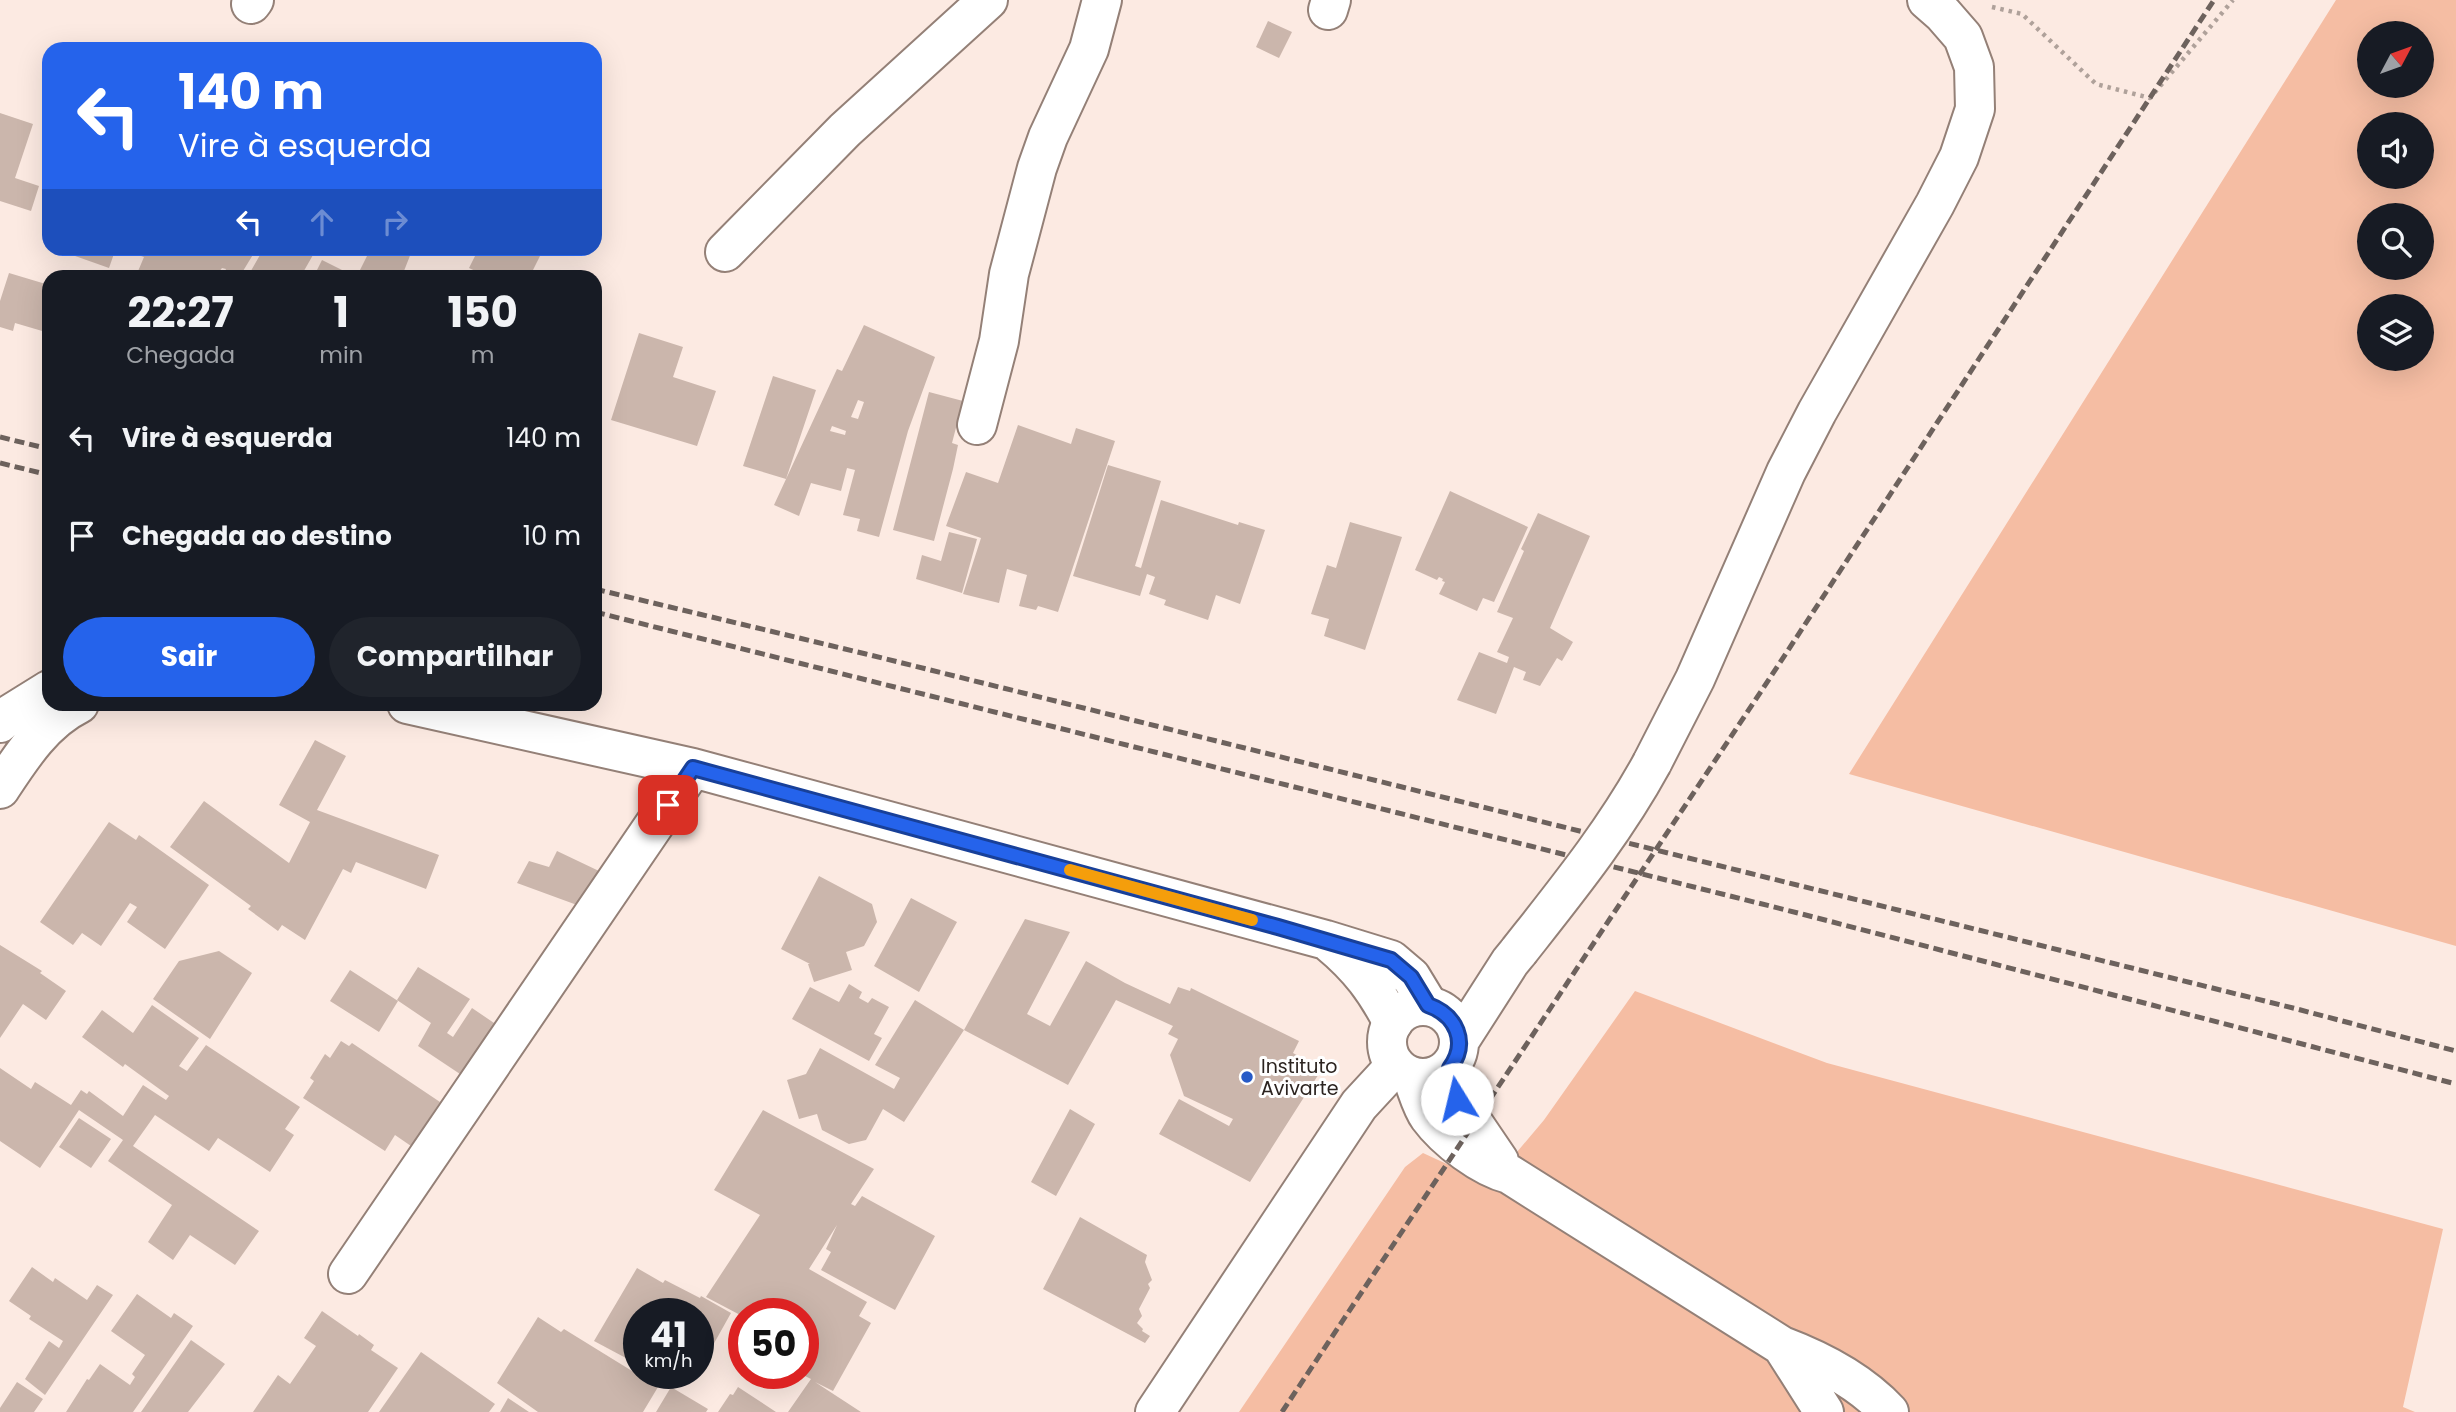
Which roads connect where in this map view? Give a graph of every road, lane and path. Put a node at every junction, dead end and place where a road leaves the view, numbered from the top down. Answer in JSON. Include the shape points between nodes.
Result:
{"nodes":[{"id":1,"x":988,"y":0,"type":"edge"},
{"id":2,"x":1102,"y":0,"type":"edge"},
{"id":3,"x":1927,"y":0,"type":"edge"},
{"id":4,"x":2233,"y":0,"type":"edge"},
{"id":5,"x":1987,"y":6,"type":"dead end"},
{"id":6,"x":725,"y":253,"type":"dead end"},
{"id":7,"x":977,"y":425,"type":"dead end"},
{"id":8,"x":42,"y":694,"type":"edge"},
{"id":9,"x":67,"y":711,"type":"edge"},
{"id":10,"x":438,"y":711,"type":"edge"},
{"id":11,"x":0,"y":723,"type":"edge"},
{"id":12,"x":693,"y":768,"type":"junction"},
{"id":13,"x":0,"y":789,"type":"edge"},
{"id":14,"x":1326,"y":940,"type":"junction"},
{"id":15,"x":1392,"y":1023,"type":"junction"},
{"id":16,"x":1444,"y":1031,"type":"junction"},
{"id":17,"x":1404,"y":1071,"type":"junction"},
{"id":18,"x":1509,"y":1174,"type":"junction"},
{"id":19,"x":348,"y":1274,"type":"dead end"},
{"id":20,"x":1782,"y":1346,"type":"junction"},
{"id":21,"x":1155,"y":1412,"type":"edge"},
{"id":22,"x":1824,"y":1412,"type":"edge"},
{"id":23,"x":1889,"y":1412,"type":"edge"}],
"edges":[{"from":1,"to":6,"type":"street","via":[[845,130]]},
{"from":2,"to":7,"type":"street","via":[[1089,49],[1037,168]]},
{"from":3,"to":16,"type":"street","bridge":true,"via":[[1963,37],[1973,67],[1975,108],[1959,157],[1786,472],[1695,679],[1628,807],[1514,956]]},
{"from":4,"to":5,"type":"path","via":[[2150,98],[2096,84],[2022,15]]},
{"from":8,"to":11,"type":"street"},
{"from":9,"to":13,"type":"street","via":[[30,744]]},
{"from":10,"to":12,"type":"street"},
{"from":12,"to":14,"type":"street"},
{"from":12,"to":19,"type":"street"},
{"from":14,"to":15,"type":"street","via":[[1351,960],[1377,992]]},
{"from":14,"to":16,"type":"street","via":[[1391,960],[1411,977]]},
{"from":15,"to":16,"type":"street","via":[[1408,1009]]},
{"from":15,"to":17,"type":"street","via":[[1387,1045]]},
{"from":16,"to":17,"type":"street","via":[[1438,1076],[1425,1079]]},
{"from":16,"to":18,"type":"street","via":[[1457,1099]]},
{"from":17,"to":18,"type":"street","via":[[1428,1116],[1459,1147],[1495,1171]]},
{"from":17,"to":21,"type":"street","via":[[1359,1105]]},
{"from":18,"to":20,"type":"street"},
{"from":20,"to":22,"type":"street"},
{"from":20,"to":23,"type":"street","via":[[1816,1358],[1876,1398]]}]}
